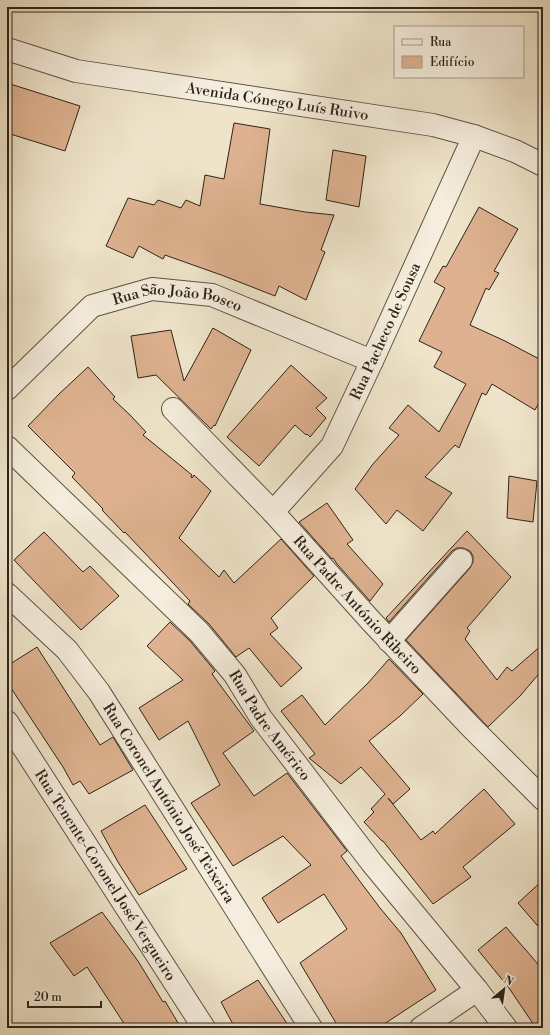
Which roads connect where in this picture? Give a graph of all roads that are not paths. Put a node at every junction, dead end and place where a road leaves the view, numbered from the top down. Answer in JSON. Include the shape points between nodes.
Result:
{"nodes":[{"id":1,"x":7,"y":49,"type":"edge"},
{"id":2,"x":474,"y":136,"type":"junction"},
{"id":3,"x":543,"y":165,"type":"edge"},
{"id":4,"x":372,"y":361,"type":"junction"},
{"id":5,"x":7,"y":389,"type":"edge"},
{"id":6,"x":173,"y":410,"type":"dead end"},
{"id":7,"x":7,"y":447,"type":"edge"},
{"id":8,"x":273,"y":512,"type":"junction"},
{"id":9,"x":461,"y":560,"type":"dead end"},
{"id":10,"x":7,"y":594,"type":"edge"},
{"id":11,"x":389,"y":641,"type":"junction"},
{"id":12,"x":7,"y":722,"type":"edge"},
{"id":13,"x":543,"y":799,"type":"edge"},
{"id":14,"x":477,"y":990,"type":"junction"},
{"id":15,"x":204,"y":1028,"type":"edge"},
{"id":16,"x":311,"y":1028,"type":"edge"},
{"id":17,"x":421,"y":1028,"type":"edge"},
{"id":18,"x":506,"y":1028,"type":"edge"}],
"edges":[{"from":1,"to":2,"type":"street","name":"Avenida Cónego Luís Ruivo","via":[[76,71],[384,116]]},
{"from":2,"to":3,"type":"street","name":"Avenida Cónego Luís Ruivo","via":[[515,150]]},
{"from":2,"to":4,"type":"street","name":"Rua Pacheco de Sousa"},
{"from":4,"to":5,"type":"street","name":"Rua São João Bosco","via":[[212,296],[152,289],[92,306]]},
{"from":4,"to":8,"type":"street","name":"Rua Pacheco de Sousa","via":[[332,446]]},
{"from":6,"to":8,"type":"street","name":"Rua Padre António Ribeiro"},
{"from":7,"to":14,"type":"street","name":"Rua Padre Américo","via":[[199,632],[235,675],[261,718],[368,857]]},
{"from":8,"to":11,"type":"street","name":"Rua Padre António Ribeiro"},
{"from":9,"to":11,"type":"street"},
{"from":10,"to":16,"type":"street","name":"Rua Coronel António José Teixeira","via":[[67,650],[99,692]]},
{"from":11,"to":13,"type":"street","name":"Rua Padre António Ribeiro"},
{"from":12,"to":15,"type":"street","name":"Rua Tenente-Coronel José Vergueiro"},
{"from":14,"to":17,"type":"street"},
{"from":14,"to":18,"type":"street","name":"Rua Padre Américo"}]}
